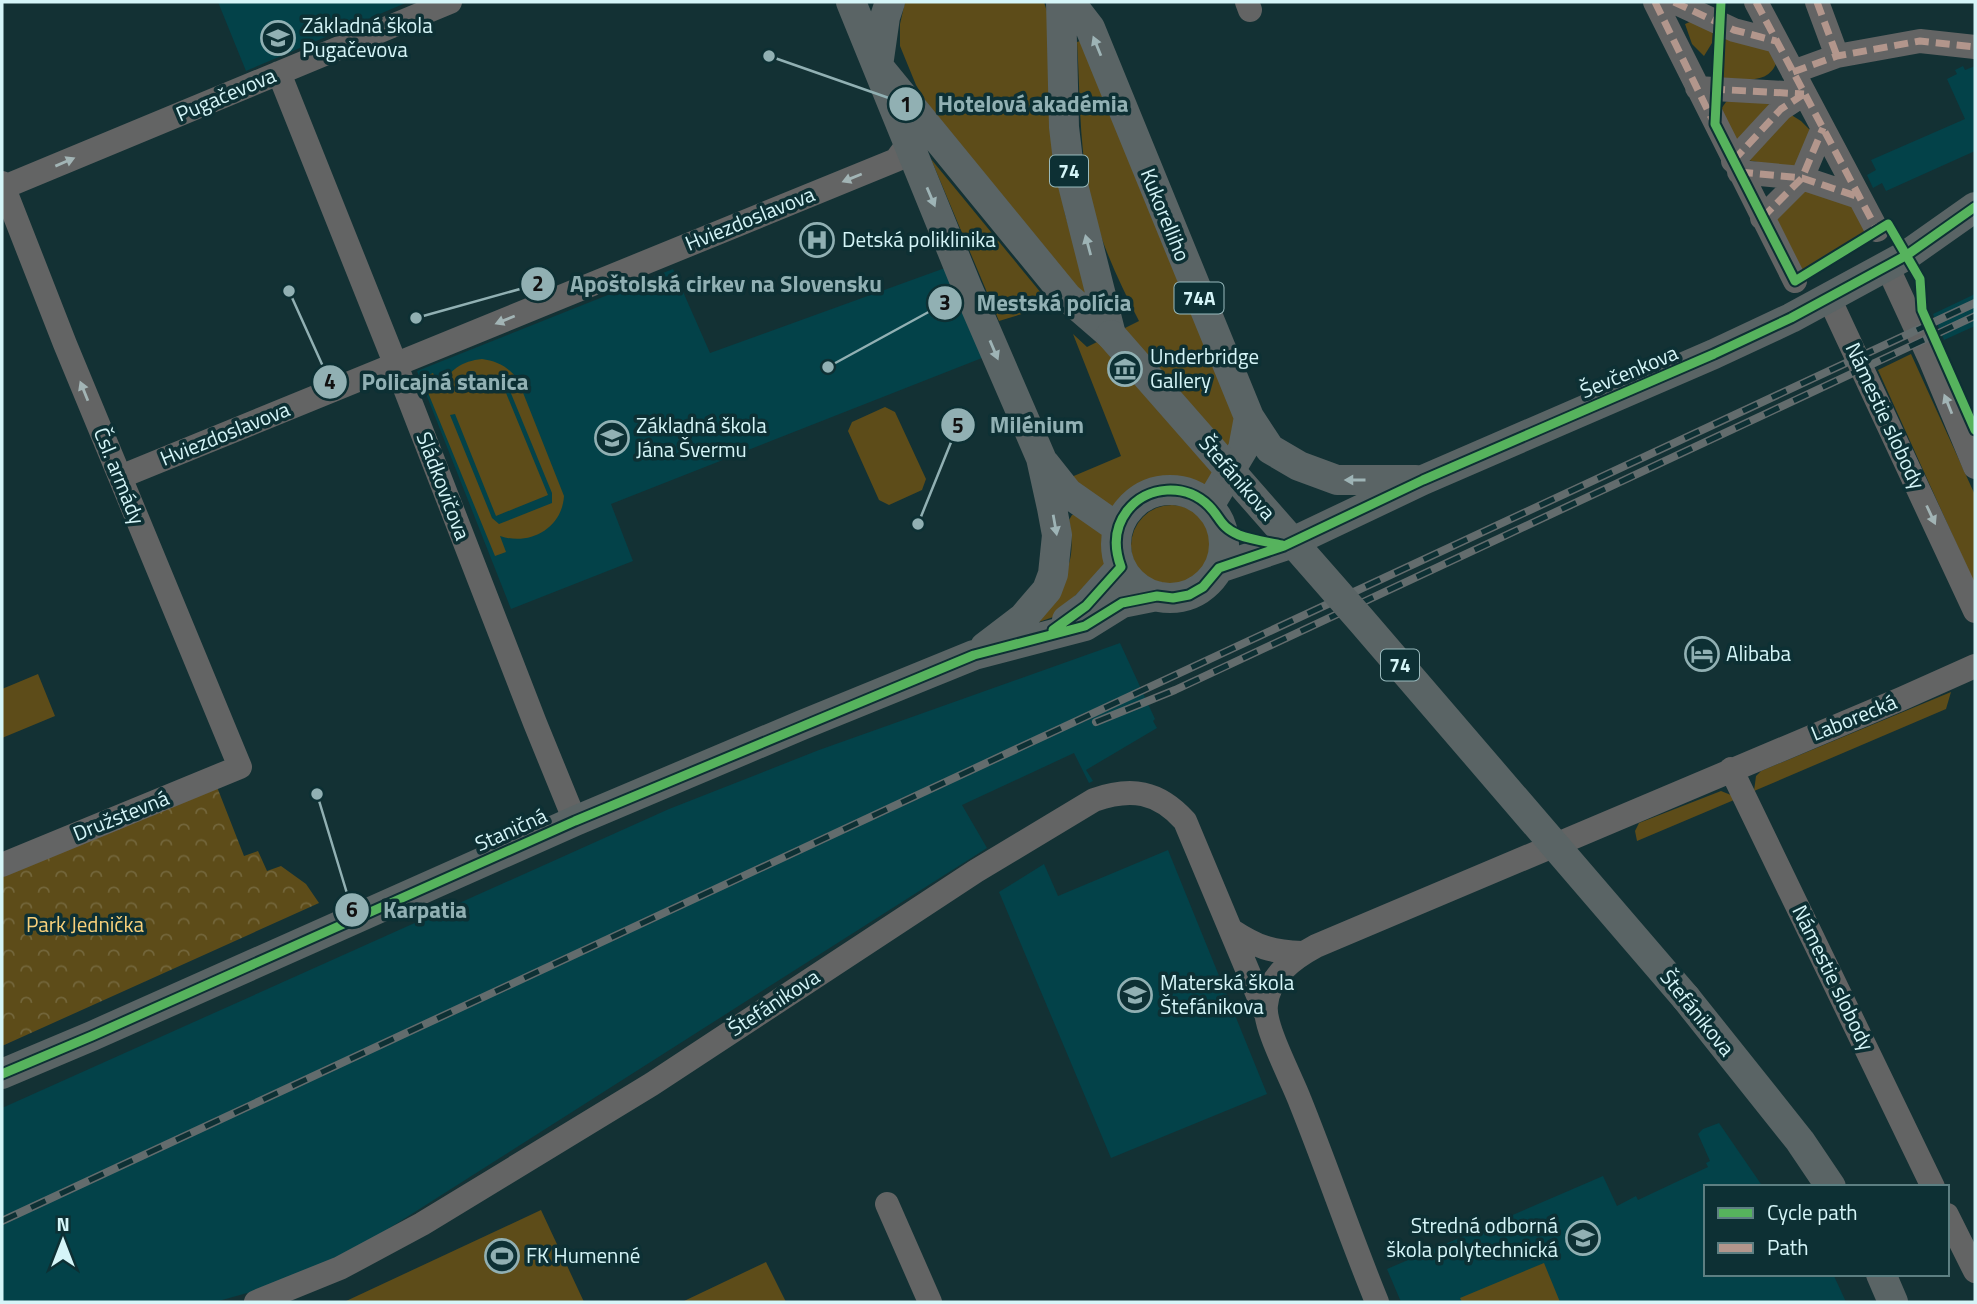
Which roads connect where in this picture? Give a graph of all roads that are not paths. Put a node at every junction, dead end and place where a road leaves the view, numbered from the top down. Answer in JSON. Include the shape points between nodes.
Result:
{"nodes":[{"id":1,"x":450,"y":2,"type":"edge"},
{"id":2,"x":851,"y":2,"type":"edge"},
{"id":3,"x":890,"y":2,"type":"edge"},
{"id":4,"x":1062,"y":2,"type":"edge"},
{"id":5,"x":1070,"y":2,"type":"edge"},
{"id":6,"x":1655,"y":2,"type":"edge"},
{"id":7,"x":1674,"y":2,"type":"edge"},
{"id":8,"x":1756,"y":2,"type":"edge"},
{"id":9,"x":1817,"y":2,"type":"edge"},
{"id":10,"x":1776,"y":41,"type":"junction"},
{"id":11,"x":1975,"y":47,"type":"edge"},
{"id":12,"x":1837,"y":56,"type":"junction"},
{"id":13,"x":878,"y":66,"type":"junction"},
{"id":14,"x":279,"y":72,"type":"junction"},
{"id":15,"x":1793,"y":72,"type":"junction"},
{"id":16,"x":1697,"y":88,"type":"junction"},
{"id":17,"x":1804,"y":94,"type":"junction"},
{"id":18,"x":1823,"y":128,"type":"junction"},
{"id":19,"x":908,"y":144,"type":"junction"},
{"id":20,"x":1736,"y":166,"type":"junction"},
{"id":21,"x":1802,"y":178,"type":"junction"},
{"id":22,"x":2,"y":186,"type":"edge"},
{"id":23,"x":1859,"y":197,"type":"junction"},
{"id":24,"x":1975,"y":207,"type":"edge"},
{"id":25,"x":1762,"y":218,"type":"junction"},
{"id":26,"x":1877,"y":230,"type":"dead end"},
{"id":27,"x":1887,"y":266,"type":"junction"},
{"id":28,"x":1795,"y":281,"type":"dead end"},
{"id":29,"x":1829,"y":298,"type":"junction"},
{"id":30,"x":1111,"y":335,"type":"junction"},
{"id":31,"x":396,"y":365,"type":"junction"},
{"id":32,"x":1249,"y":417,"type":"junction"},
{"id":33,"x":1041,"y":458,"type":"junction"},
{"id":34,"x":1975,"y":467,"type":"edge"},
{"id":35,"x":120,"y":477,"type":"junction"},
{"id":36,"x":1423,"y":481,"type":"junction"},
{"id":37,"x":1215,"y":515,"type":"junction"},
{"id":38,"x":1118,"y":528,"type":"junction"},
{"id":39,"x":1284,"y":545,"type":"junction"},
{"id":40,"x":1121,"y":567,"type":"junction"},
{"id":41,"x":1219,"y":568,"type":"junction"},
{"id":42,"x":1157,"y":596,"type":"junction"},
{"id":43,"x":1975,"y":611,"type":"edge"},
{"id":44,"x":1042,"y":638,"type":"junction"},
{"id":45,"x":974,"y":655,"type":"junction"},
{"id":46,"x":1975,"y":666,"type":"edge"},
{"id":47,"x":240,"y":767,"type":"joint"},
{"id":48,"x":1731,"y":769,"type":"junction"},
{"id":49,"x":575,"y":821,"type":"junction"},
{"id":50,"x":2,"y":865,"type":"edge"},
{"id":51,"x":1231,"y":930,"type":"junction"},
{"id":52,"x":1302,"y":954,"type":"junction"},
{"id":53,"x":1265,"y":1012,"type":"junction"},
{"id":54,"x":2,"y":1074,"type":"edge"},
{"id":55,"x":1830,"y":1185,"type":"edge"},
{"id":56,"x":1932,"y":1185,"type":"edge"},
{"id":57,"x":887,"y":1203,"type":"dead end"},
{"id":58,"x":1949,"y":1218,"type":"edge"},
{"id":59,"x":1975,"y":1271,"type":"edge"},
{"id":60,"x":1882,"y":1276,"type":"edge"},
{"id":61,"x":256,"y":1302,"type":"edge"},
{"id":62,"x":930,"y":1302,"type":"edge"},
{"id":63,"x":1377,"y":1302,"type":"edge"},
{"id":64,"x":1893,"y":1302,"type":"edge"}],
"edges":[{"from":1,"to":14,"type":"street","name":"Pugačevova"},
{"from":2,"to":13,"type":"main road","number":"74"},
{"from":3,"to":13,"type":"main road"},
{"from":30,"to":4,"type":"main road","number":"74","one_way":true,"via":[[1069,169],[1063,127]]},
{"from":32,"to":5,"type":"main road","name":"Kukorelliho","number":"74A","one_way":true,"via":[[1090,28]]},
{"from":6,"to":16,"type":"street"},
{"from":7,"to":10,"type":"street","via":[[1734,30]]},
{"from":8,"to":10,"type":"street"},
{"from":9,"to":12,"type":"street"},
{"from":10,"to":15,"type":"street"},
{"from":11,"to":12,"type":"street","via":[[1920,41]]},
{"from":12,"to":15,"type":"street"},
{"from":13,"to":19,"type":"main road"},
{"from":13,"to":30,"type":"main road","number":"74","via":[[1067,297]]},
{"from":22,"to":14,"type":"street","name":"Pugačevova","one_way":true},
{"from":14,"to":31,"type":"street","name":"Sládkovičova"},
{"from":15,"to":17,"type":"street"},
{"from":16,"to":17,"type":"street"},
{"from":16,"to":20,"type":"street"},
{"from":17,"to":18,"type":"street"},
{"from":17,"to":20,"type":"street","via":[[1781,109]]},
{"from":18,"to":21,"type":"street"},
{"from":18,"to":23,"type":"street"},
{"from":19,"to":31,"type":"street","name":"Hviezdoslavova","one_way":true,"via":[[896,160]]},
{"from":19,"to":33,"type":"main road","one_way":true},
{"from":20,"to":21,"type":"street"},
{"from":20,"to":25,"type":"street"},
{"from":21,"to":23,"type":"street"},
{"from":21,"to":25,"type":"street"},
{"from":35,"to":22,"type":"street","name":"Čsl. armády","one_way":true},
{"from":23,"to":26,"type":"street"},
{"from":24,"to":27,"type":"main road","name":"Ševčenkova","via":[[1927,244]]},
{"from":25,"to":28,"type":"street"},
{"from":27,"to":29,"type":"main road","name":"Ševčenkova"},
{"from":34,"to":27,"type":"street","one_way":true},
{"from":29,"to":36,"type":"main road","name":"Ševčenkova","via":[[1714,354]]},
{"from":29,"to":43,"type":"street","name":"Námestie slobody","one_way":true},
{"from":30,"to":55,"type":"main road","name":"Štefánikova","number":"74","bridge":true,"via":[[1686,998]]},
{"from":31,"to":35,"type":"street","name":"Hviezdoslavova"},
{"from":31,"to":49,"type":"street","name":"Sládkovičova"},
{"from":36,"to":32,"type":"main road","name":"Kukorelliho","one_way":true,"via":[[1337,480],[1270,449]]},
{"from":32,"to":37,"type":"main road","via":[[1243,449]]},
{"from":33,"to":38,"type":"main road","via":[[1068,493]]},
{"from":33,"to":45,"type":"main road","one_way":true,"via":[[1058,535],[1053,574],[1047,590],[1023,618]]},
{"from":35,"to":47,"type":"street","name":"Čsl. armády"},
{"from":36,"to":39,"type":"main road","name":"Ševčenkova"},
{"from":37,"to":38,"type":"main road","via":[[1189,493],[1157,491],[1130,508]]},
{"from":37,"to":39,"type":"main road","via":[[1240,535]]},
{"from":37,"to":41,"type":"main road","via":[[1224,545]]},
{"from":38,"to":40,"type":"main road","via":[[1116,548]]},
{"from":39,"to":41,"type":"main road","name":"Ševčenkova"},
{"from":40,"to":42,"type":"main road","via":[[1136,586]]},
{"from":40,"to":44,"type":"main road","via":[[1086,606]]},
{"from":41,"to":42,"type":"main road","via":[[1189,595]]},
{"from":42,"to":44,"type":"main road","name":"Staničná","via":[[1122,604],[1085,626]]},
{"from":44,"to":45,"type":"main road","name":"Staničná"},
{"from":45,"to":49,"type":"main road","name":"Staničná"},
{"from":46,"to":48,"type":"street","name":"Laborecká"},
{"from":47,"to":50,"type":"street","name":"Družstevná"},
{"from":48,"to":52,"type":"street"},
{"from":48,"to":56,"type":"street","name":"Námestie slobody"},
{"from":49,"to":54,"type":"main road","name":"Staničná"},
{"from":51,"to":52,"type":"street","via":[[1258,947]]},
{"from":51,"to":53,"type":"street","name":"Štefánikova"},
{"from":51,"to":61,"type":"street","name":"Štefánikova","via":[[1185,821],[1175,811],[1145,794],[1126,792],[1094,800],[965,878],[652,1084],[422,1224],[340,1268]]},
{"from":52,"to":53,"type":"street","via":[[1275,980]]},
{"from":53,"to":63,"type":"street","name":"Štefánikova"},
{"from":57,"to":62,"type":"street"},
{"from":58,"to":59,"type":"street"},
{"from":60,"to":64,"type":"main road"}]}
